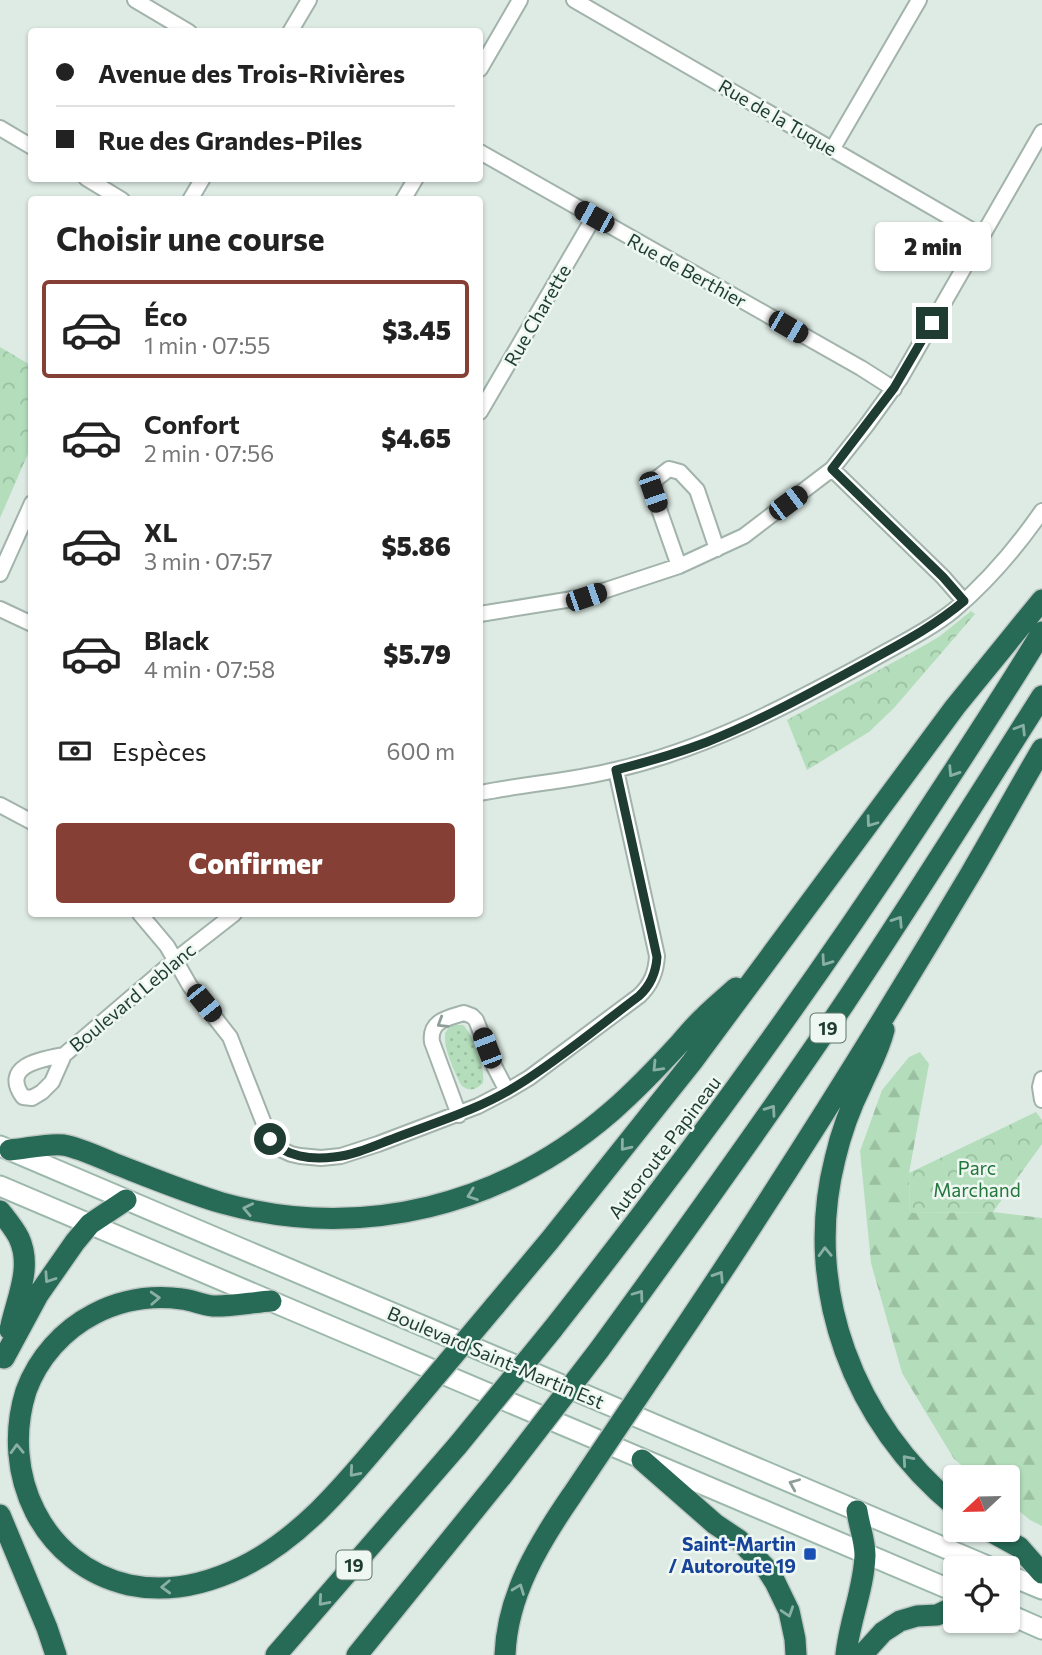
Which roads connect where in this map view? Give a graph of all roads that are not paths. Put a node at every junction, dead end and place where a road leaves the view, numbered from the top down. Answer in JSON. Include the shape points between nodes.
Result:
{"nodes":[{"id":1,"x":135,"y":0,"type":"edge"},
{"id":2,"x":309,"y":0,"type":"edge"},
{"id":3,"x":520,"y":0,"type":"edge"},
{"id":4,"x":574,"y":0,"type":"edge"},
{"id":5,"x":914,"y":2,"type":"edge"},
{"id":6,"x":182,"y":28,"type":"edge"},
{"id":7,"x":292,"y":28,"type":"edge"},
{"id":8,"x":483,"y":64,"type":"edge"},
{"id":9,"x":0,"y":128,"type":"edge"},
{"id":10,"x":1042,"y":132,"type":"edge"},
{"id":11,"x":28,"y":145,"type":"edge"},
{"id":12,"x":833,"y":148,"type":"junction"},
{"id":13,"x":483,"y":154,"type":"edge"},
{"id":14,"x":93,"y":182,"type":"edge"},
{"id":15,"x":115,"y":196,"type":"edge"},
{"id":16,"x":594,"y":217,"type":"junction"},
{"id":17,"x":982,"y":236,"type":"junction"},
{"id":18,"x":894,"y":388,"type":"junction"},
{"id":19,"x":483,"y":407,"type":"edge"},
{"id":20,"x":832,"y":469,"type":"junction"},
{"id":21,"x":1042,"y":511,"type":"edge"},
{"id":22,"x":28,"y":512,"type":"edge"},
{"id":23,"x":717,"y":549,"type":"junction"},
{"id":24,"x":679,"y":566,"type":"junction"},
{"id":25,"x":0,"y":574,"type":"edge"},
{"id":26,"x":1042,"y":600,"type":"edge"},
{"id":27,"x":964,"y":601,"type":"junction"},
{"id":28,"x":0,"y":609,"type":"edge"},
{"id":29,"x":483,"y":614,"type":"edge"},
{"id":30,"x":28,"y":622,"type":"edge"},
{"id":31,"x":1042,"y":632,"type":"edge"},
{"id":32,"x":1042,"y":696,"type":"edge"},
{"id":33,"x":1042,"y":749,"type":"edge"},
{"id":34,"x":616,"y":770,"type":"junction"},
{"id":35,"x":483,"y":792,"type":"edge"},
{"id":36,"x":0,"y":804,"type":"edge"},
{"id":37,"x":28,"y":820,"type":"edge"},
{"id":38,"x":143,"y":917,"type":"edge"},
{"id":39,"x":230,"y":917,"type":"edge"},
{"id":40,"x":772,"y":956,"type":"junction"},
{"id":41,"x":175,"y":960,"type":"junction"},
{"id":42,"x":892,"y":1001,"type":"junction"},
{"id":43,"x":64,"y":1055,"type":"dead end"},
{"id":44,"x":1042,"y":1079,"type":"edge"},
{"id":45,"x":508,"y":1091,"type":"junction"},
{"id":46,"x":1042,"y":1100,"type":"edge"},
{"id":47,"x":459,"y":1115,"type":"junction"},
{"id":48,"x":5,"y":1148,"type":"edge"},
{"id":49,"x":0,"y":1186,"type":"edge"},
{"id":50,"x":126,"y":1200,"type":"junction"},
{"id":51,"x":0,"y":1211,"type":"edge"},
{"id":52,"x":90,"y":1224,"type":"junction"},
{"id":53,"x":271,"y":1301,"type":"junction"},
{"id":54,"x":2,"y":1364,"type":"edge"},
{"id":55,"x":642,"y":1460,"type":"junction"},
{"id":56,"x":943,"y":1496,"type":"edge"},
{"id":57,"x":477,"y":1510,"type":"junction"},
{"id":58,"x":857,"y":1511,"type":"junction"},
{"id":59,"x":0,"y":1515,"type":"edge"},
{"id":60,"x":1010,"y":1542,"type":"edge"},
{"id":61,"x":865,"y":1553,"type":"junction"},
{"id":62,"x":964,"y":1556,"type":"edge"},
{"id":63,"x":1042,"y":1573,"type":"edge"},
{"id":64,"x":1020,"y":1580,"type":"edge"},
{"id":65,"x":943,"y":1586,"type":"edge"},
{"id":66,"x":1042,"y":1589,"type":"edge"},
{"id":67,"x":943,"y":1612,"type":"edge"},
{"id":68,"x":1020,"y":1619,"type":"edge"},
{"id":69,"x":1042,"y":1629,"type":"edge"},
{"id":70,"x":56,"y":1655,"type":"edge"},
{"id":71,"x":276,"y":1655,"type":"edge"},
{"id":72,"x":357,"y":1655,"type":"edge"},
{"id":73,"x":367,"y":1655,"type":"edge"},
{"id":74,"x":505,"y":1655,"type":"edge"},
{"id":75,"x":796,"y":1655,"type":"edge"},
{"id":76,"x":846,"y":1655,"type":"edge"},
{"id":77,"x":863,"y":1655,"type":"edge"}],
"edges":[{"from":1,"to":6,"type":"street"},
{"from":2,"to":7,"type":"street"},
{"from":3,"to":8,"type":"street"},
{"from":4,"to":12,"type":"street","name":"Rue de la Tuque"},
{"from":5,"to":12,"type":"street"},
{"from":9,"to":11,"type":"street"},
{"from":10,"to":17,"type":"street"},
{"from":12,"to":17,"type":"street","name":"Rue de la Tuque"},
{"from":13,"to":16,"type":"street","name":"Rue de Berthier"},
{"from":14,"to":15,"type":"street"},
{"from":16,"to":18,"type":"street","name":"Rue de Berthier"},
{"from":16,"to":19,"type":"street","name":"Rue Charette"},
{"from":17,"to":18,"type":"street"},
{"from":18,"to":20,"type":"street"},
{"from":20,"to":23,"type":"street","via":[[744,536]]},
{"from":20,"to":27,"type":"street"},
{"from":21,"to":27,"type":"street"},
{"from":22,"to":25,"type":"street"},
{"from":23,"to":24,"type":"street"},
{"from":23,"to":24,"type":"street","via":[[697,490],[680,472],[669,469],[656,479],[653,492]]},
{"from":24,"to":29,"type":"street","via":[[586,597]]},
{"from":26,"to":40,"type":"highway","one_way":true,"via":[[955,707]]},
{"from":27,"to":34,"type":"street","via":[[925,629],[766,715],[688,749]]},
{"from":28,"to":30,"type":"street"},
{"from":31,"to":71,"type":"highway","name":"Autoroute Papineau","number":"19","one_way":true,"bridge":true,"via":[[818,972],[674,1171],[458,1445]]},
{"from":57,"to":32,"type":"highway","number":"19","one_way":true,"bridge":true,"via":[[740,1154],[844,1004]]},
{"from":33,"to":42,"type":"highway"},
{"from":34,"to":35,"type":"street"},
{"from":34,"to":45,"type":"street","via":[[656,948],[654,974],[639,996]]},
{"from":36,"to":37,"type":"street"},
{"from":38,"to":41,"type":"street"},
{"from":39,"to":41,"type":"street","name":"Boulevard Leblanc"},
{"from":40,"to":48,"type":"highway","one_way":true,"via":[[615,1108],[576,1139],[506,1181],[434,1206],[353,1218],[278,1214],[209,1199],[62,1145]]},
{"from":40,"to":53,"type":"highway","one_way":true,"bridge":true,"via":[[494,1307],[304,1524],[257,1559],[224,1575],[173,1587],[114,1580],[85,1567],[59,1547],[28,1502],[17,1454],[17,1425],[24,1397],[49,1350],[79,1323],[134,1300],[174,1298],[214,1306]]},
{"from":41,"to":43,"type":"street","name":"Boulevard Leblanc"},
{"from":41,"to":47,"type":"street","via":[[230,1037],[266,1131],[280,1149],[300,1156],[341,1156]]},
{"from":56,"to":42,"type":"highway","one_way":true,"via":[[908,1461],[866,1401],[839,1335],[827,1279],[825,1233],[832,1173],[848,1115],[879,1050]]},
{"from":74,"to":42,"type":"highway","one_way":true,"bridge":true,"via":[[519,1587],[546,1535],[768,1200]]},
{"from":44,"to":46,"type":"street"},
{"from":45,"to":47,"type":"street"},
{"from":45,"to":47,"type":"street","one_way":true,"via":[[472,1016],[464,1013],[437,1023],[431,1031],[432,1042]]},
{"from":48,"to":50,"type":"main road","name":"Boulevard Saint-Martin Est"},
{"from":49,"to":52,"type":"main road","name":"Boulevard Saint-Martin Est"},
{"from":50,"to":52,"type":"highway"},
{"from":58,"to":50,"type":"main road","name":"Boulevard Saint-Martin Est","one_way":true},
{"from":51,"to":54,"type":"highway","via":[[20,1241],[24,1263]]},
{"from":52,"to":53,"type":"main road","name":"Boulevard Saint-Martin Est"},
{"from":52,"to":54,"type":"highway","one_way":true,"via":[[38,1295]]},
{"from":53,"to":55,"type":"main road","name":"Boulevard Saint-Martin Est"},
{"from":55,"to":61,"type":"main road","name":"Boulevard Saint-Martin Est"},
{"from":55,"to":75,"type":"highway","one_way":true,"via":[[766,1568],[789,1611]]},
{"from":57,"to":72,"type":"highway","number":"19"},
{"from":57,"to":73,"type":"highway"},
{"from":58,"to":61,"type":"highway"},
{"from":58,"to":62,"type":"main road","name":"Boulevard Saint-Martin Est"},
{"from":59,"to":70,"type":"highway"},
{"from":60,"to":63,"type":"highway"},
{"from":61,"to":65,"type":"main road","name":"Boulevard Saint-Martin Est"},
{"from":61,"to":76,"type":"highway"},
{"from":64,"to":66,"type":"main road"},
{"from":67,"to":77,"type":"highway","via":[[900,1621]]},
{"from":68,"to":69,"type":"main road"}]}
